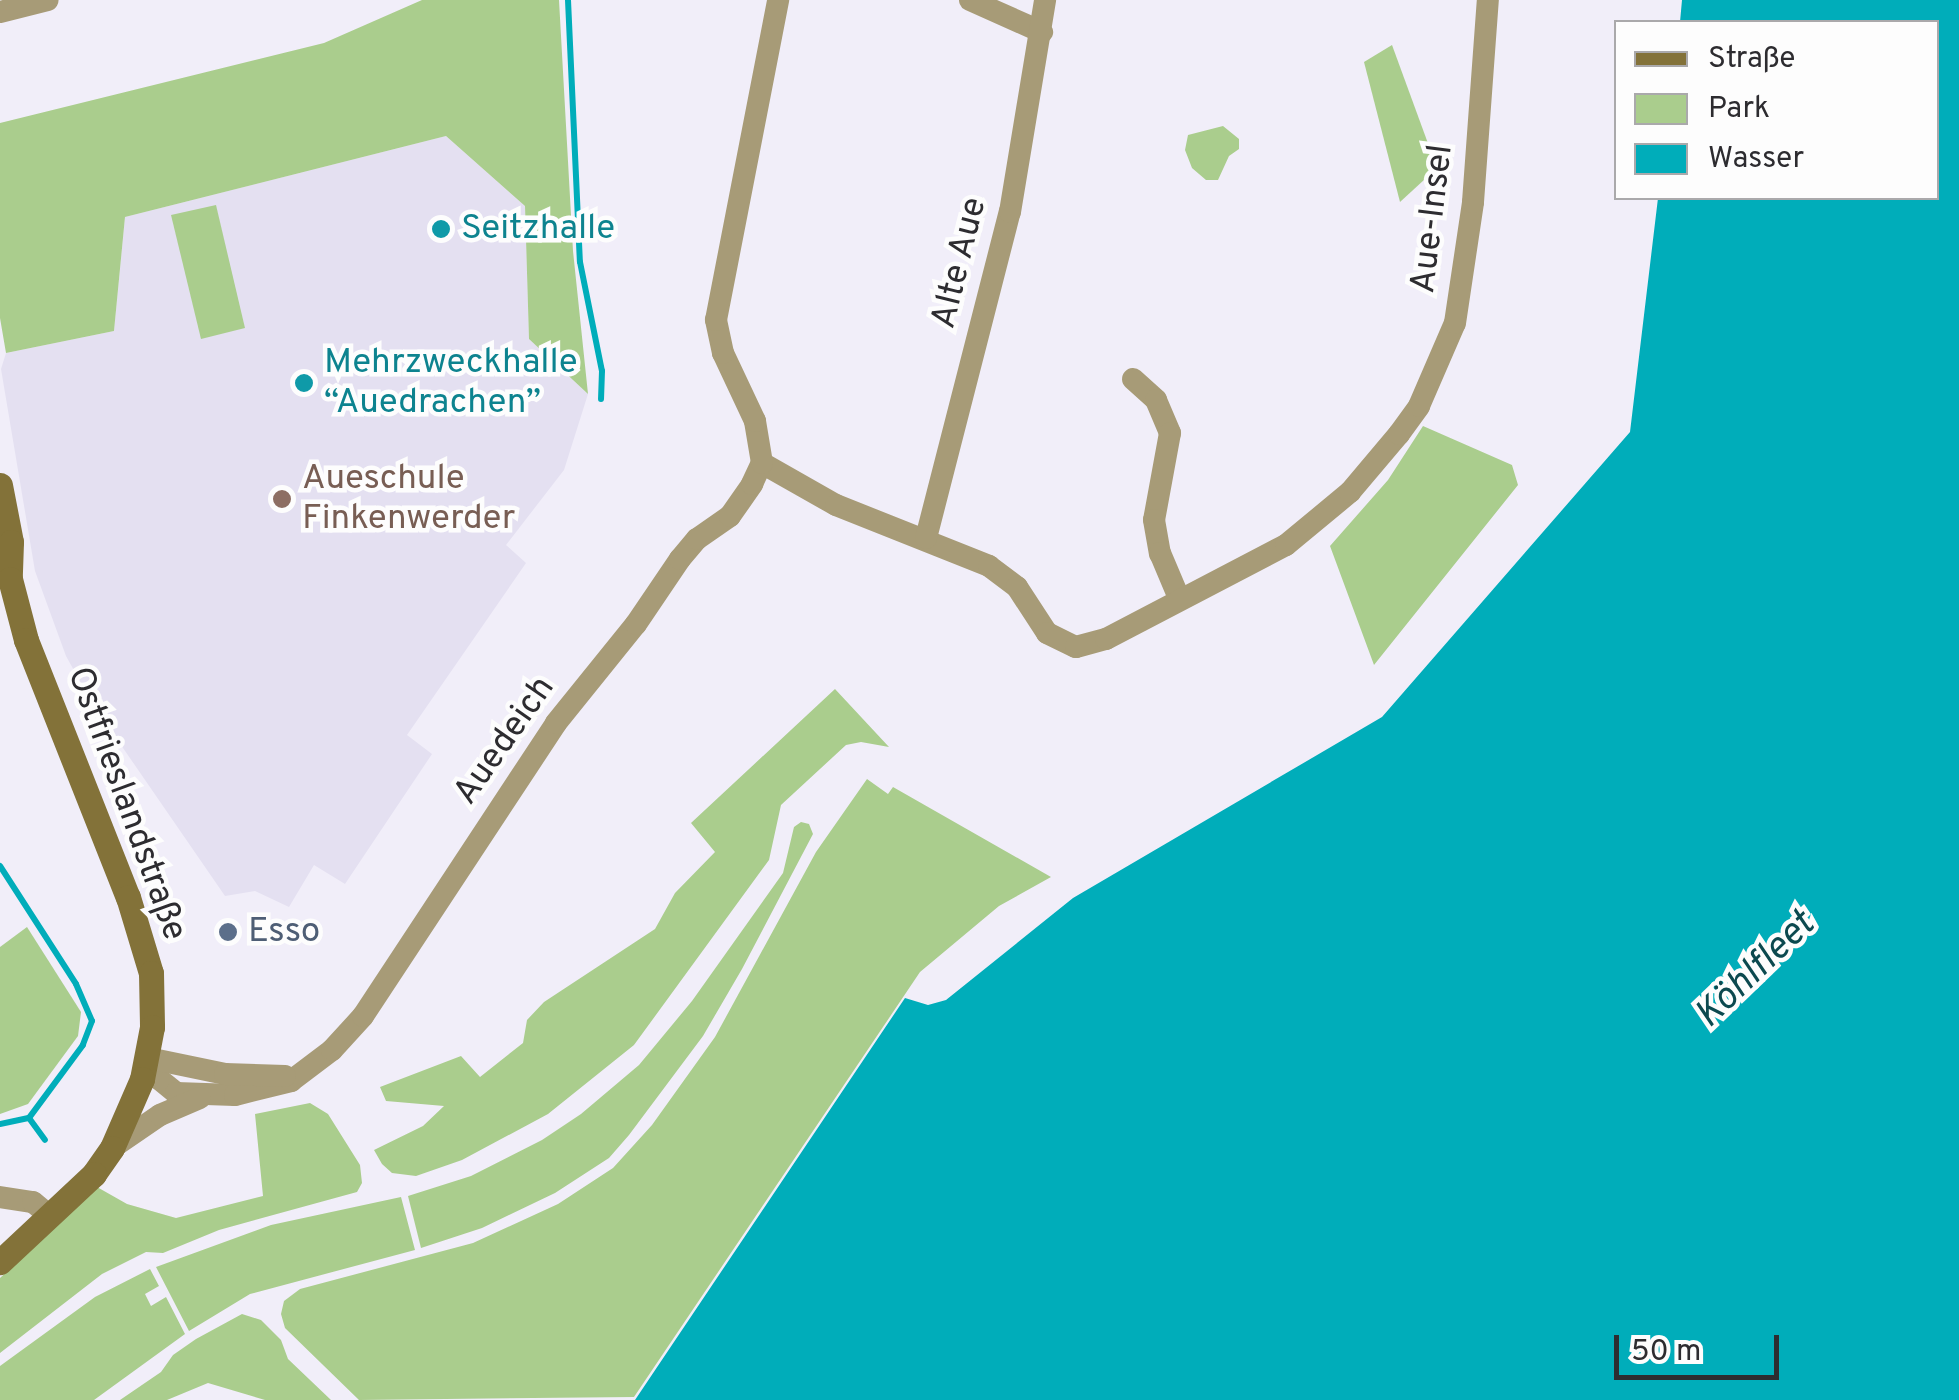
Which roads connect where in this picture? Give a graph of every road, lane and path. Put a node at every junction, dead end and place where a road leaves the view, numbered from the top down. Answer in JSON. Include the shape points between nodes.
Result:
{"nodes":[{"id":1,"x":48,"y":0,"type":"edge"},
{"id":2,"x":778,"y":0,"type":"edge"},
{"id":3,"x":970,"y":0,"type":"edge"},
{"id":4,"x":1045,"y":0,"type":"edge"},
{"id":5,"x":1488,"y":0,"type":"edge"},
{"id":6,"x":0,"y":12,"type":"edge"},
{"id":7,"x":1042,"y":32,"type":"junction"},
{"id":8,"x":1133,"y":379,"type":"dead end"},
{"id":9,"x":762,"y":463,"type":"junction"},
{"id":10,"x":0,"y":486,"type":"edge"},
{"id":11,"x":926,"y":538,"type":"junction"},
{"id":12,"x":3,"y":575,"type":"edge"},
{"id":13,"x":1178,"y":598,"type":"junction"},
{"id":14,"x":148,"y":1058,"type":"junction"},
{"id":15,"x":312,"y":1067,"type":"junction"},
{"id":16,"x":206,"y":1096,"type":"junction"},
{"id":17,"x":112,"y":1148,"type":"junction"},
{"id":18,"x":0,"y":1196,"type":"edge"},
{"id":19,"x":51,"y":1217,"type":"junction"},
{"id":20,"x":0,"y":1262,"type":"edge"}],
"edges":[{"from":1,"to":6,"type":"street"},
{"from":2,"to":9,"type":"street","via":[[716,320],[723,353],[755,421]]},
{"from":3,"to":7,"type":"street"},
{"from":4,"to":7,"type":"street","name":"Alte Aue"},
{"from":5,"to":13,"type":"street","name":"Aue-Insel","via":[[1473,202],[1454,323],[1419,406],[1316,524],[1238,572]]},
{"from":7,"to":11,"type":"street","name":"Alte Aue","via":[[1010,212]]},
{"from":8,"to":13,"type":"street","via":[[1156,400],[1170,433],[1154,520]]},
{"from":9,"to":11,"type":"street","via":[[836,505]]},
{"from":9,"to":15,"type":"street","name":"Auedeich","via":[[730,516],[697,538],[556,723],[362,1016]]},
{"from":10,"to":12,"type":"street","name":"Ostfrieslandstraße","via":[[11,542]]},
{"from":11,"to":13,"type":"street","via":[[1005,576],[1047,632],[1069,646],[1106,640]]},
{"from":12,"to":14,"type":"street","name":"Ostfrieslandstraße","via":[[151,973]]},
{"from":14,"to":15,"type":"street","via":[[248,1076],[284,1076]]},
{"from":14,"to":16,"type":"street","name":"Auedeich","via":[[167,1088]]},
{"from":14,"to":17,"type":"street","name":"Ostfrieslandstraße"},
{"from":15,"to":16,"type":"street","name":"Auedeich","via":[[274,1088]]},
{"from":16,"to":17,"type":"street","name":"Auedeich"},
{"from":17,"to":19,"type":"street","name":"Ostfrieslandstraße"},
{"from":18,"to":19,"type":"street","via":[[33,1202]]},
{"from":19,"to":20,"type":"street","name":"Ostfrieslandstraße"}]}
